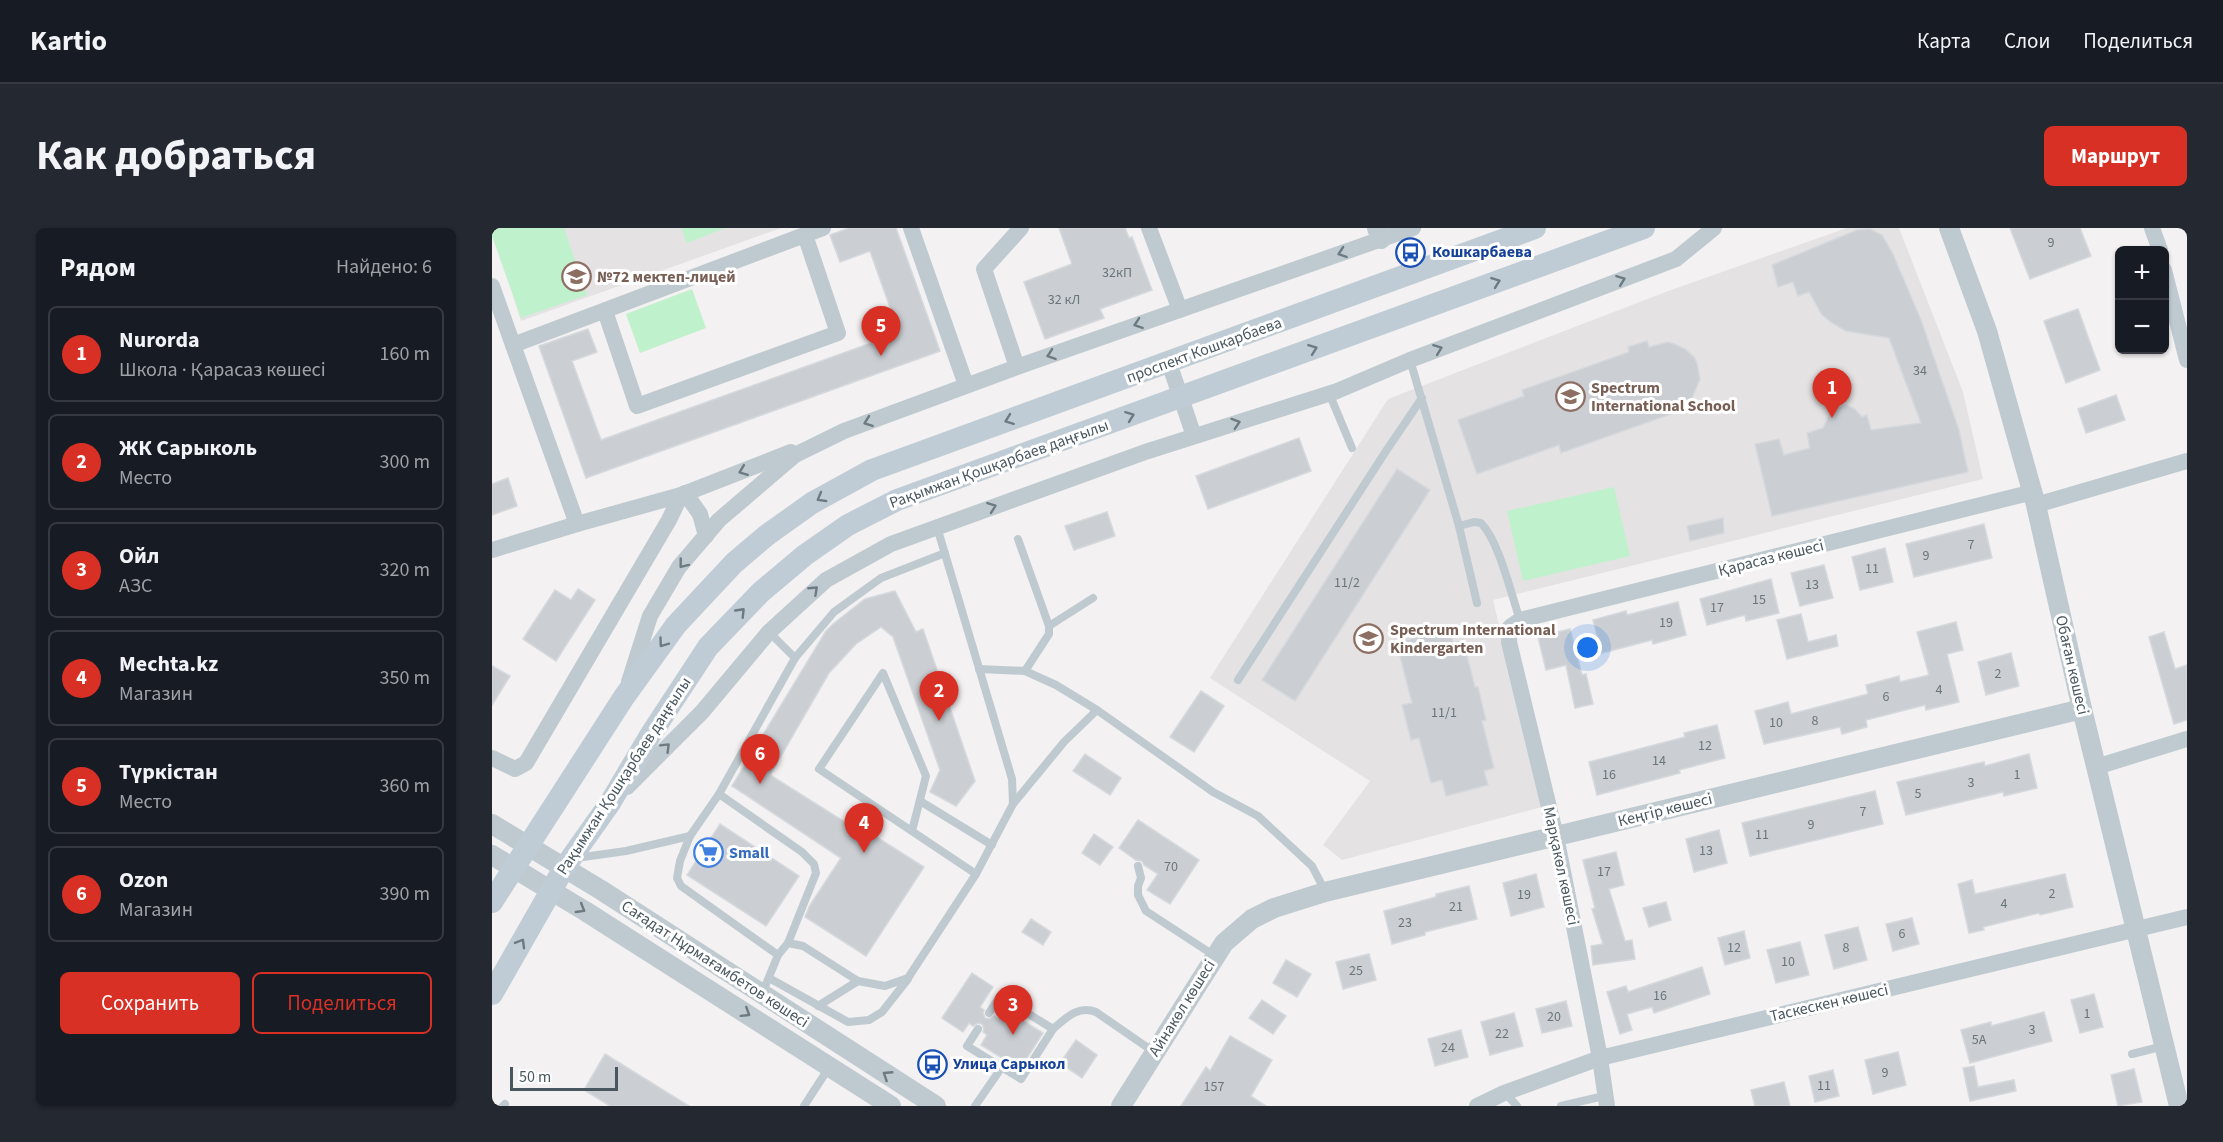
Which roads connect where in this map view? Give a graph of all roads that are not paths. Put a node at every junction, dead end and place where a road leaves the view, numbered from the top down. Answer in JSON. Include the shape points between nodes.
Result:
{"nodes":[{"id":1,"x":823,"y":228,"type":"edge"},
{"id":2,"x":911,"y":228,"type":"edge"},
{"id":3,"x":1021,"y":228,"type":"edge"},
{"id":4,"x":1149,"y":228,"type":"edge"},
{"id":5,"x":1413,"y":228,"type":"edge"},
{"id":6,"x":1535,"y":228,"type":"edge"},
{"id":7,"x":1644,"y":228,"type":"edge"},
{"id":8,"x":1714,"y":228,"type":"edge"},
{"id":9,"x":1949,"y":228,"type":"edge"},
{"id":10,"x":2152,"y":228,"type":"edge"},
{"id":11,"x":1379,"y":234,"type":"edge"},
{"id":12,"x":805,"y":235,"type":"junction"},
{"id":13,"x":2159,"y":246,"type":"edge"},
{"id":14,"x":492,"y":286,"type":"edge"},
{"id":15,"x":2169,"y":290,"type":"edge"},
{"id":16,"x":1180,"y":310,"type":"junction"},
{"id":17,"x":604,"y":311,"type":"junction"},
{"id":18,"x":513,"y":345,"type":"junction"},
{"id":19,"x":1410,"y":360,"type":"junction"},
{"id":20,"x":2187,"y":360,"type":"edge"},
{"id":21,"x":1169,"y":363,"type":"junction"},
{"id":22,"x":1017,"y":367,"type":"junction"},
{"id":23,"x":966,"y":385,"type":"junction"},
{"id":24,"x":1328,"y":392,"type":"junction"},
{"id":25,"x":1181,"y":398,"type":"junction"},
{"id":26,"x":1422,"y":398,"type":"junction"},
{"id":27,"x":837,"y":434,"type":"junction"},
{"id":28,"x":1194,"y":436,"type":"junction"},
{"id":29,"x":1352,"y":448,"type":"dead end"},
{"id":30,"x":2187,"y":461,"type":"edge"},
{"id":31,"x":683,"y":494,"type":"junction"},
{"id":32,"x":2035,"y":498,"type":"junction"},
{"id":33,"x":577,"y":524,"type":"junction"},
{"id":34,"x":1459,"y":526,"type":"junction"},
{"id":35,"x":937,"y":527,"type":"junction"},
{"id":36,"x":706,"y":536,"type":"junction"},
{"id":37,"x":1018,"y":539,"type":"dead end"},
{"id":38,"x":492,"y":550,"type":"edge"},
{"id":39,"x":945,"y":553,"type":"junction"},
{"id":40,"x":1093,"y":598,"type":"dead end"},
{"id":41,"x":1478,"y":603,"type":"dead end"},
{"id":42,"x":1515,"y":624,"type":"junction"},
{"id":43,"x":1049,"y":626,"type":"junction"},
{"id":44,"x":769,"y":632,"type":"junction"},
{"id":45,"x":795,"y":658,"type":"junction"},
{"id":46,"x":979,"y":669,"type":"junction"},
{"id":47,"x":1025,"y":671,"type":"junction"},
{"id":48,"x":1238,"y":680,"type":"dead end"},
{"id":49,"x":624,"y":697,"type":"junction"},
{"id":50,"x":2082,"y":709,"type":"junction"},
{"id":51,"x":1096,"y":710,"type":"junction"},
{"id":52,"x":2187,"y":739,"type":"edge"},
{"id":53,"x":492,"y":758,"type":"edge"},
{"id":54,"x":2096,"y":767,"type":"junction"},
{"id":55,"x":719,"y":794,"type":"junction"},
{"id":56,"x":920,"y":801,"type":"junction"},
{"id":57,"x":610,"y":804,"type":"junction"},
{"id":58,"x":1013,"y":804,"type":"junction"},
{"id":59,"x":492,"y":824,"type":"edge"},
{"id":60,"x":912,"y":831,"type":"junction"},
{"id":61,"x":690,"y":836,"type":"junction"},
{"id":62,"x":1556,"y":836,"type":"junction"},
{"id":63,"x":992,"y":845,"type":"junction"},
{"id":64,"x":528,"y":846,"type":"junction"},
{"id":65,"x":492,"y":855,"type":"edge"},
{"id":66,"x":567,"y":864,"type":"junction"},
{"id":67,"x":1138,"y":866,"type":"dead end"},
{"id":68,"x":513,"y":868,"type":"junction"},
{"id":69,"x":976,"y":874,"type":"junction"},
{"id":70,"x":551,"y":890,"type":"junction"},
{"id":71,"x":1325,"y":892,"type":"junction"},
{"id":72,"x":492,"y":902,"type":"edge"},
{"id":73,"x":2187,"y":917,"type":"edge"},
{"id":74,"x":1252,"y":919,"type":"joint"},
{"id":75,"x":2135,"y":930,"type":"junction"},
{"id":76,"x":788,"y":943,"type":"junction"},
{"id":77,"x":778,"y":955,"type":"junction"},
{"id":78,"x":1215,"y":956,"type":"junction"},
{"id":79,"x":908,"y":978,"type":"junction"},
{"id":80,"x":858,"y":981,"type":"junction"},
{"id":81,"x":765,"y":986,"type":"junction"},
{"id":82,"x":492,"y":994,"type":"edge"},
{"id":83,"x":818,"y":1006,"type":"junction"},
{"id":84,"x":989,"y":1013,"type":"dead end"},
{"id":85,"x":978,"y":1029,"type":"dead end"},
{"id":86,"x":1053,"y":1029,"type":"junction"},
{"id":87,"x":2164,"y":1046,"type":"junction"},
{"id":88,"x":1154,"y":1052,"type":"junction"},
{"id":89,"x":2132,"y":1054,"type":"dead end"},
{"id":90,"x":1600,"y":1058,"type":"junction"},
{"id":91,"x":830,"y":1066,"type":"junction"},
{"id":92,"x":1002,"y":1067,"type":"junction"},
{"id":93,"x":1504,"y":1093,"type":"junction"},
{"id":94,"x":1606,"y":1101,"type":"edge"},
{"id":95,"x":888,"y":1105,"type":"edge"},
{"id":96,"x":804,"y":1106,"type":"edge"},
{"id":97,"x":936,"y":1106,"type":"edge"},
{"id":98,"x":975,"y":1106,"type":"edge"},
{"id":99,"x":1121,"y":1106,"type":"edge"},
{"id":100,"x":1477,"y":1106,"type":"edge"},
{"id":101,"x":1517,"y":1106,"type":"edge"},
{"id":102,"x":1561,"y":1106,"type":"edge"},
{"id":103,"x":2179,"y":1106,"type":"edge"}],
"edges":[{"from":1,"to":12,"type":"street"},
{"from":2,"to":23,"type":"street"},
{"from":3,"to":22,"type":"street","via":[[984,269]]},
{"from":4,"to":16,"type":"street"},
{"from":5,"to":11,"type":"street"},
{"from":6,"to":21,"type":"main road","name":"проспект Кошкарбаева"},
{"from":25,"to":7,"type":"main road","name":"Рақымжан Қошқарбаев даңғылы","one_way":true},
{"from":19,"to":8,"type":"street","one_way":true,"via":[[1676,259]]},
{"from":9,"to":32,"type":"street","name":"Обаған көшесі","via":[[1987,331]]},
{"from":10,"to":13,"type":"street"},
{"from":11,"to":16,"type":"street","one_way":true},
{"from":12,"to":17,"type":"street"},
{"from":12,"to":17,"type":"street","via":[[838,333],[637,406]]},
{"from":14,"to":18,"type":"street"},
{"from":15,"to":20,"type":"street"},
{"from":16,"to":22,"type":"street","one_way":true},
{"from":17,"to":18,"type":"street"},
{"from":18,"to":33,"type":"street"},
{"from":19,"to":24,"type":"street"},
{"from":19,"to":26,"type":"lane"},
{"from":21,"to":25,"type":"street"},
{"from":21,"to":49,"type":"main road","name":"проспект Кошкарбаева","one_way":true,"via":[[872,470],[812,503],[734,563],[676,625]]},
{"from":22,"to":23,"type":"street"},
{"from":23,"to":27,"type":"street","one_way":true},
{"from":28,"to":24,"type":"street","one_way":true},
{"from":24,"to":29,"type":"lane"},
{"from":25,"to":28,"type":"street"},
{"from":57,"to":25,"type":"main road","name":"Рақымжан Қошқарбаев даңғылы","one_way":true,"via":[[708,647],[761,592],[805,555],[848,525],[897,500]]},
{"from":26,"to":34,"type":"lane"},
{"from":26,"to":48,"type":"lane"},
{"from":27,"to":31,"type":"street","one_way":true},
{"from":27,"to":36,"type":"street","via":[[795,454],[742,498]]},
{"from":35,"to":28,"type":"street","one_way":true},
{"from":30,"to":32,"type":"street","name":"Қарасаз көшесі"},
{"from":31,"to":33,"type":"street"},
{"from":31,"to":36,"type":"street","via":[[700,514]]},
{"from":31,"to":53,"type":"street","via":[[526,763],[515,769]]},
{"from":32,"to":42,"type":"street","name":"Қарасаз көшесі"},
{"from":32,"to":50,"type":"street","name":"Обаған көшесі"},
{"from":33,"to":38,"type":"street"},
{"from":34,"to":41,"type":"lane"},
{"from":34,"to":42,"type":"lane","via":[[1474,522],[1486,528],[1498,555]]},
{"from":35,"to":39,"type":"lane"},
{"from":44,"to":35,"type":"street","one_way":true,"via":[[826,580],[891,544]]},
{"from":36,"to":49,"type":"street","one_way":true,"via":[[679,567],[650,616]]},
{"from":37,"to":43,"type":"lane"},
{"from":39,"to":45,"type":"lane","via":[[881,578],[834,612]]},
{"from":39,"to":46,"type":"lane"},
{"from":40,"to":43,"type":"lane"},
{"from":42,"to":62,"type":"street","name":"Марқакөл көшесі","via":[[1509,642]]},
{"from":43,"to":47,"type":"lane","via":[[1049,634]]},
{"from":44,"to":45,"type":"lane"},
{"from":57,"to":44,"type":"street","one_way":true,"via":[[702,712]]},
{"from":45,"to":55,"type":"lane"},
{"from":46,"to":47,"type":"lane"},
{"from":46,"to":58,"type":"lane","via":[[1012,779]]},
{"from":47,"to":51,"type":"lane"},
{"from":49,"to":64,"type":"main road"},
{"from":50,"to":54,"type":"street","name":"Обаған көшесі"},
{"from":50,"to":62,"type":"street","name":"Кеңгір көшесі"},
{"from":51,"to":58,"type":"lane"},
{"from":51,"to":71,"type":"lane","via":[[1213,792],[1258,816],[1312,866]]},
{"from":52,"to":54,"type":"street"},
{"from":54,"to":75,"type":"street","name":"Обаған көшесі"},
{"from":55,"to":61,"type":"lane"},
{"from":55,"to":76,"type":"lane","via":[[814,864],[816,873]]},
{"from":56,"to":60,"type":"lane"},
{"from":56,"to":60,"type":"lane","via":[[926,776],[883,674],[819,769]]},
{"from":56,"to":63,"type":"lane"},
{"from":57,"to":66,"type":"main road","name":"Рақымжан Қошқарбаев даңғылы"},
{"from":58,"to":63,"type":"lane"},
{"from":59,"to":64,"type":"street","name":"Сағадат Нұрмағамбетов көшесі"},
{"from":60,"to":69,"type":"lane"},
{"from":61,"to":66,"type":"lane"},
{"from":61,"to":77,"type":"lane","via":[[680,861],[677,878],[681,886]]},
{"from":62,"to":71,"type":"street","name":"Кеңгір көшесі"},
{"from":62,"to":90,"type":"street","name":"Марқакөл көшесі"},
{"from":63,"to":69,"type":"lane"},
{"from":64,"to":66,"type":"street","name":"Сағадат Нұрмағамбетов көшесі"},
{"from":64,"to":68,"type":"main road"},
{"from":65,"to":68,"type":"street","name":"Сағадат Нұрмағамбетов көшесі"},
{"from":66,"to":70,"type":"main road","name":"Рақымжан Қошқарбаев даңғылы"},
{"from":66,"to":81,"type":"street","name":"Сағадат Нұрмағамбетов көшесі","via":[[601,890]]},
{"from":67,"to":78,"type":"lane","via":[[1138,895],[1146,911]]},
{"from":68,"to":70,"type":"street","name":"Сағадат Нұрмағамбетов көшесі"},
{"from":68,"to":72,"type":"main road"},
{"from":69,"to":79,"type":"lane"},
{"from":82,"to":70,"type":"main road","name":"Рақымжан Қошқарбаев даңғылы","one_way":true},
{"from":70,"to":91,"type":"street","name":"Сағадат Нұрмағамбетов көшесі","one_way":true},
{"from":71,"to":74,"type":"street","name":"Кеңгір көшесі"},
{"from":73,"to":75,"type":"street","name":"Таскескен көшесі"},
{"from":74,"to":78,"type":"street","name":"Айнакөл көшесі"},
{"from":75,"to":87,"type":"street","name":"Обаған көшесі"},
{"from":75,"to":90,"type":"street","name":"Таскескен көшесі"},
{"from":76,"to":77,"type":"lane"},
{"from":76,"to":80,"type":"lane","via":[[803,945]]},
{"from":77,"to":81,"type":"lane"},
{"from":78,"to":88,"type":"street","name":"Айнакөл көшесі"},
{"from":79,"to":80,"type":"lane","via":[[885,986]]},
{"from":79,"to":83,"type":"lane","via":[[882,1012],[869,1020],[848,1022]]},
{"from":80,"to":83,"type":"lane"},
{"from":81,"to":83,"type":"lane"},
{"from":97,"to":81,"type":"street","name":"Сағадат Нұрмағамбетов көшесі","one_way":true},
{"from":84,"to":86,"type":"lane","via":[[1000,996]]},
{"from":85,"to":92,"type":"lane","via":[[968,1046]]},
{"from":86,"to":88,"type":"lane","via":[[1078,1010],[1088,1009]]},
{"from":86,"to":92,"type":"lane","via":[[1020,1079]]},
{"from":87,"to":89,"type":"lane"},
{"from":87,"to":103,"type":"street","name":"Обаған көшесі"},
{"from":88,"to":99,"type":"street","name":"Айнакөл көшесі"},
{"from":90,"to":93,"type":"street","name":"Таскескен көшесі"},
{"from":90,"to":94,"type":"street","name":"Марқакөл көшесі"},
{"from":91,"to":95,"type":"street","name":"Сағадат Нұрмағамбетов көшесі"},
{"from":91,"to":96,"type":"lane"},
{"from":92,"to":98,"type":"lane"},
{"from":93,"to":100,"type":"street","name":"Таскескен көшесі"},
{"from":93,"to":101,"type":"lane"},
{"from":94,"to":102,"type":"lane"}]}
